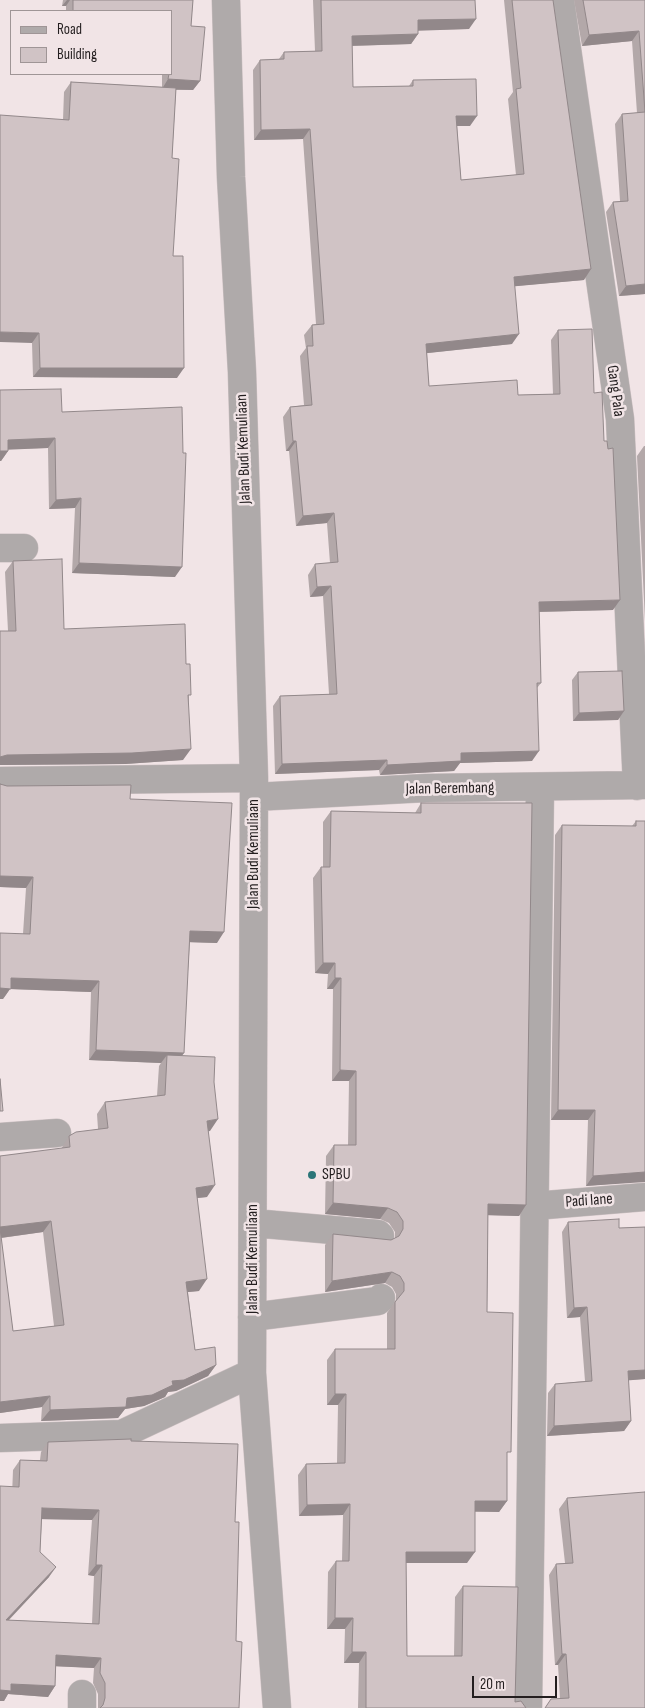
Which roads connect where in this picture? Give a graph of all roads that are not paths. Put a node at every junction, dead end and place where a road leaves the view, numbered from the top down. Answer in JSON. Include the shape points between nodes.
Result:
{"nodes":[{"id":1,"x":226,"y":0,"type":"edge"},
{"id":2,"x":560,"y":0,"type":"edge"},
{"id":3,"x":0,"y":781,"type":"edge"},
{"id":4,"x":641,"y":786,"type":"edge"},
{"id":5,"x":254,"y":787,"type":"junction"},
{"id":6,"x":540,"y":788,"type":"junction"},
{"id":7,"x":56,"y":1133,"type":"dead end"},
{"id":8,"x":0,"y":1137,"type":"edge"},
{"id":9,"x":645,"y":1197,"type":"edge"},
{"id":10,"x":534,"y":1206,"type":"junction"},
{"id":11,"x":253,"y":1222,"type":"junction"},
{"id":12,"x":380,"y":1236,"type":"dead end"},
{"id":13,"x":381,"y":1298,"type":"dead end"},
{"id":14,"x":252,"y":1317,"type":"junction"},
{"id":15,"x":252,"y":1373,"type":"junction"},
{"id":16,"x":0,"y":1438,"type":"edge"},
{"id":17,"x":277,"y":1708,"type":"edge"},
{"id":18,"x":528,"y":1708,"type":"edge"}],
"edges":[{"from":1,"to":5,"type":"street","name":"Jalan Budi Kemuliaan","via":[[231,177],[242,372]]},
{"from":2,"to":4,"type":"street","name":"Gang Pala","via":[[620,419]]},
{"from":3,"to":5,"type":"street","name":"Jalan Berembang"},
{"from":4,"to":6,"type":"street","name":"Jalan Berembang"},
{"from":5,"to":6,"type":"street","name":"Jalan Berembang"},
{"from":5,"to":11,"type":"street","name":"Jalan Budi Kemuliaan"},
{"from":6,"to":10,"type":"street"},
{"from":7,"to":8,"type":"street"},
{"from":9,"to":10,"type":"street","name":"Padi lane"},
{"from":10,"to":18,"type":"street"},
{"from":11,"to":12,"type":"street"},
{"from":11,"to":14,"type":"street","name":"Jalan Budi Kemuliaan"},
{"from":13,"to":14,"type":"street","via":[[378,1301]]},
{"from":14,"to":15,"type":"street","name":"Jalan Budi Kemuliaan"},
{"from":15,"to":16,"type":"street","via":[[122,1434]]},
{"from":15,"to":17,"type":"street","name":"Jalan Budi Kemuliaan"}]}
